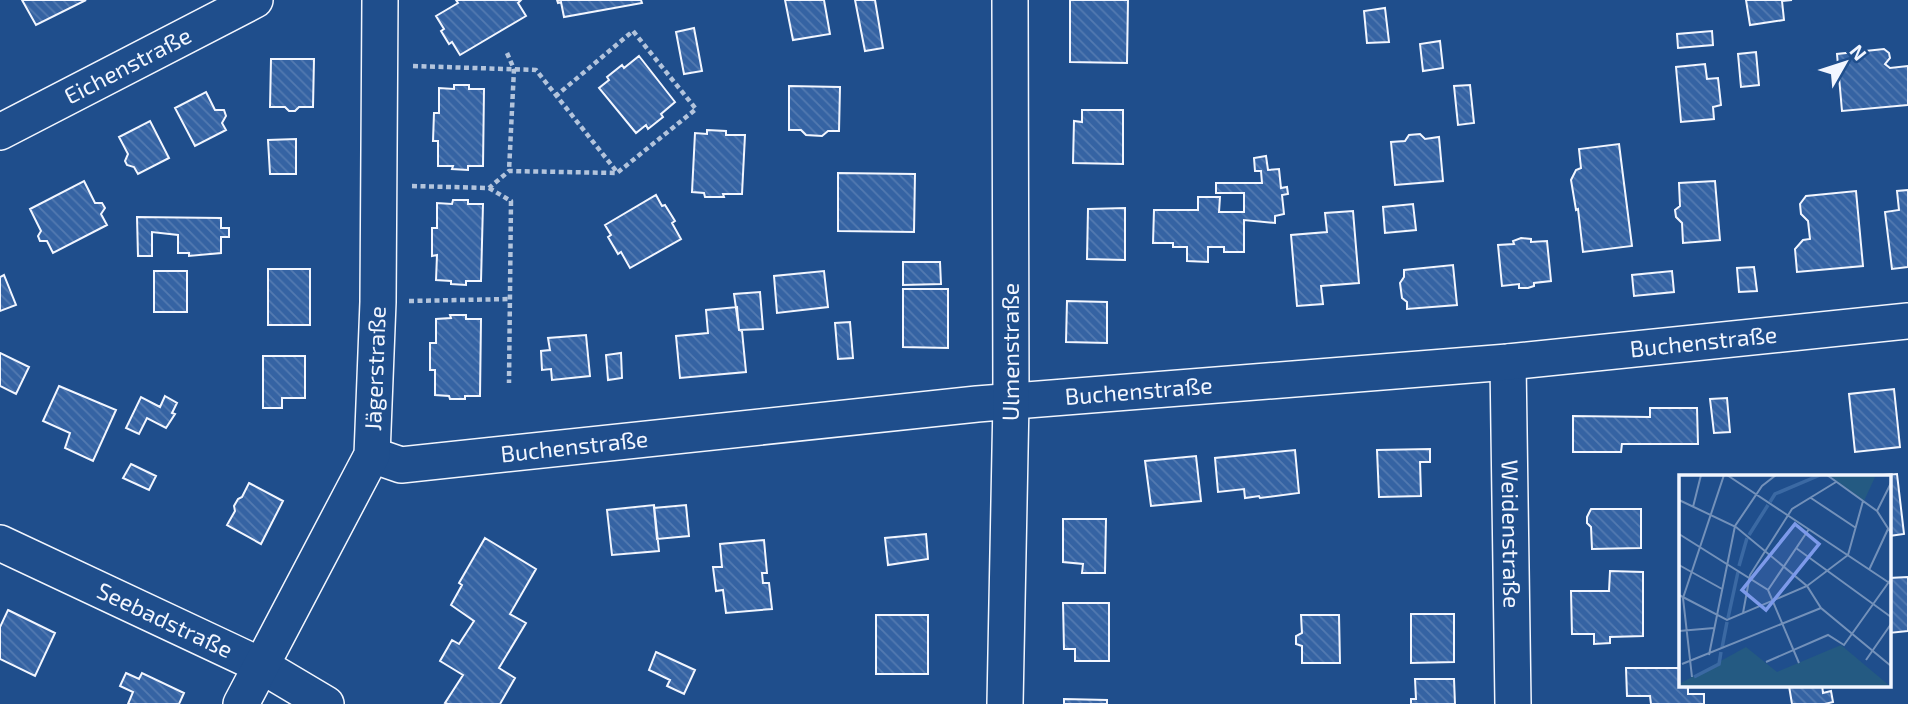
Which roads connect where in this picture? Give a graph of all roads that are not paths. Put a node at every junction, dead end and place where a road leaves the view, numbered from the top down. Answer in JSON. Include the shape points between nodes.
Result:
{"nodes":[{"id":1,"x":255,"y":0,"type":"edge"},
{"id":2,"x":380,"y":0,"type":"edge"},
{"id":3,"x":1010,"y":0,"type":"edge"},
{"id":4,"x":0,"y":132,"type":"edge"},
{"id":5,"x":1908,"y":321,"type":"edge"},
{"id":6,"x":1508,"y":362,"type":"junction"},
{"id":7,"x":1011,"y":401,"type":"junction"},
{"id":8,"x":372,"y":455,"type":"junction"},
{"id":9,"x":0,"y":542,"type":"edge"},
{"id":10,"x":262,"y":666,"type":"junction"},
{"id":11,"x":242,"y":704,"type":"edge"},
{"id":12,"x":326,"y":704,"type":"edge"},
{"id":13,"x":1005,"y":704,"type":"edge"},
{"id":14,"x":1513,"y":704,"type":"edge"}],
"edges":[{"from":1,"to":4,"type":"street","name":"Eichenstraße"},
{"from":2,"to":8,"type":"street","name":"Jägerstraße"},
{"from":3,"to":7,"type":"street","name":"Ulmenstraße"},
{"from":5,"to":6,"type":"street","name":"Buchenstraße"},
{"from":6,"to":7,"type":"street","name":"Buchenstraße"},
{"from":6,"to":14,"type":"street","name":"Weidenstraße"},
{"from":7,"to":8,"type":"street","name":"Buchenstraße","via":[[401,465]]},
{"from":7,"to":13,"type":"street","name":"Ulmenstraße"},
{"from":8,"to":10,"type":"street","name":"Jägerstraße"},
{"from":9,"to":10,"type":"street","name":"Seebadstraße"},
{"from":10,"to":11,"type":"street","name":"Jägerstraße"},
{"from":10,"to":12,"type":"street","name":"Seebadstraße"}]}
